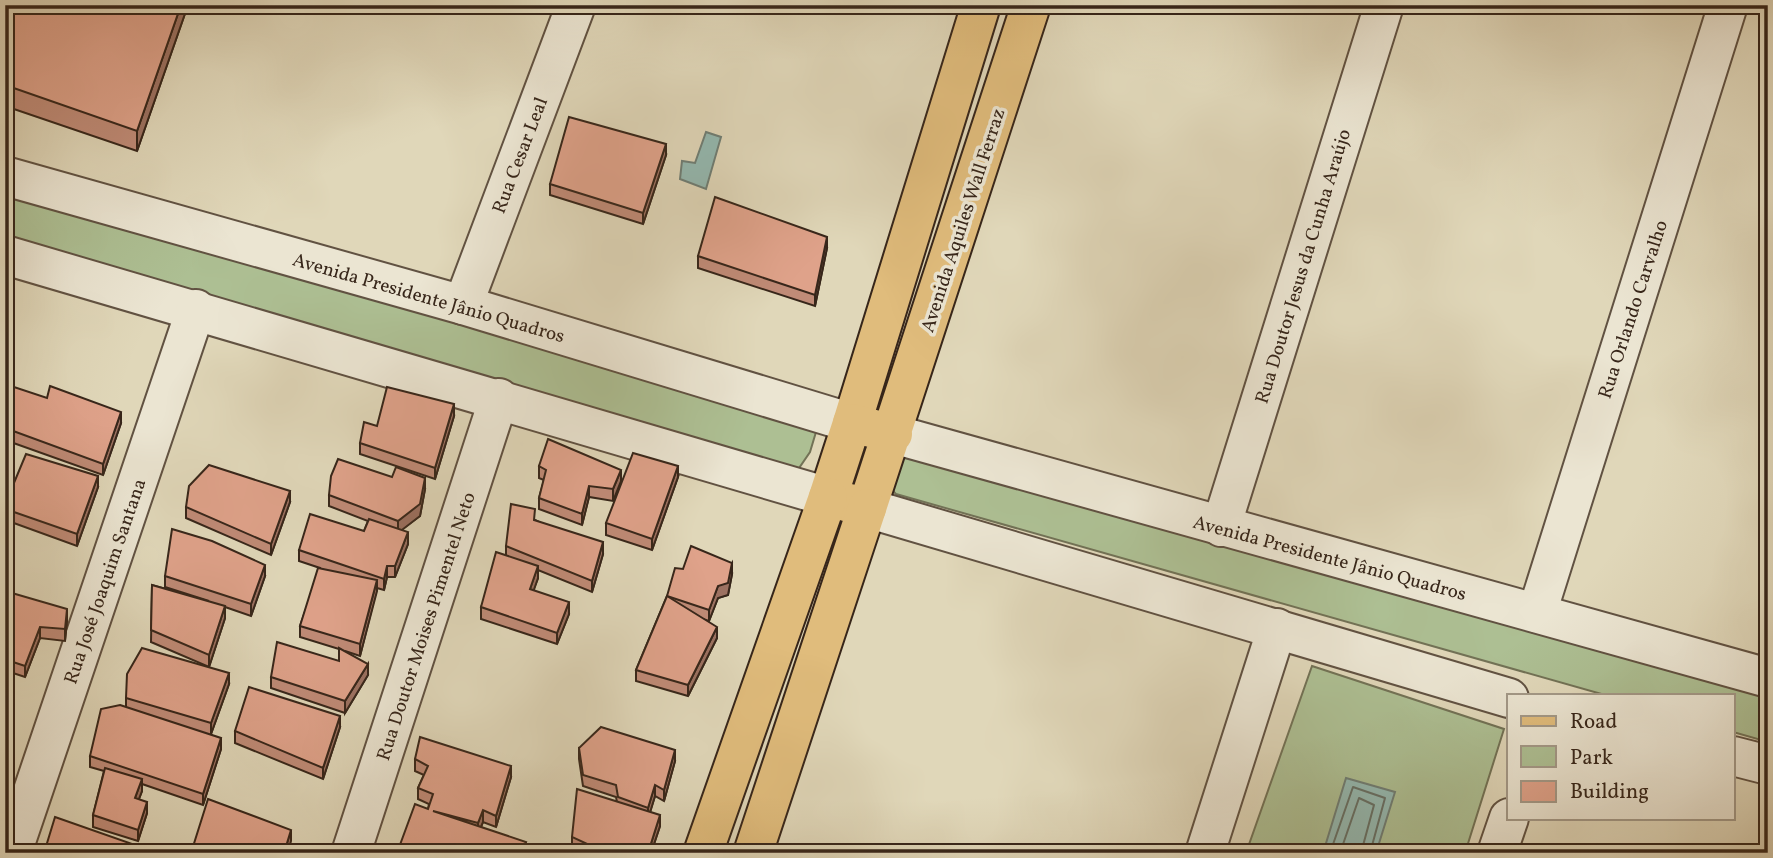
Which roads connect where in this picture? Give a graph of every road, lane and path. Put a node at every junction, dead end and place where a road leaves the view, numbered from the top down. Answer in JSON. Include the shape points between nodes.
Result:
{"nodes":[{"id":1,"x":576,"y":5,"type":"edge"},
{"id":2,"x":981,"y":5,"type":"edge"},
{"id":3,"x":1031,"y":5,"type":"edge"},
{"id":4,"x":1384,"y":5,"type":"edge"},
{"id":5,"x":1728,"y":5,"type":"edge"},
{"id":6,"x":5,"y":176,"type":"edge"},
{"id":7,"x":5,"y":256,"type":"edge"},
{"id":8,"x":463,"y":305,"type":"junction"},
{"id":9,"x":196,"y":309,"type":"junction"},
{"id":10,"x":499,"y":398,"type":"junction"},
{"id":11,"x":852,"y":423,"type":"junction"},
{"id":12,"x":893,"y":435,"type":"junction"},
{"id":13,"x":828,"y":496,"type":"junction"},
{"id":14,"x":867,"y":508,"type":"junction"},
{"id":15,"x":1221,"y":527,"type":"junction"},
{"id":16,"x":1537,"y":613,"type":"junction"},
{"id":17,"x":1277,"y":628,"type":"junction"},
{"id":18,"x":1768,"y":678,"type":"edge"},
{"id":19,"x":1507,"y":697,"type":"edge"},
{"id":20,"x":1734,"y":757,"type":"edge"},
{"id":21,"x":1768,"y":765,"type":"edge"},
{"id":22,"x":1508,"y":820,"type":"edge"},
{"id":23,"x":12,"y":853,"type":"edge"},
{"id":24,"x":351,"y":853,"type":"edge"},
{"id":25,"x":703,"y":853,"type":"edge"},
{"id":26,"x":753,"y":853,"type":"edge"},
{"id":27,"x":1205,"y":853,"type":"edge"},
{"id":28,"x":1497,"y":853,"type":"edge"}],
"edges":[{"from":1,"to":8,"type":"street","name":"Rua Cesar Leal"},
{"from":2,"to":11,"type":"main road"},
{"from":3,"to":12,"type":"main road","name":"Avenida Aquiles Wall Ferraz"},
{"from":4,"to":15,"type":"street","name":"Rua Doutor Jesus da Cunha Araújo"},
{"from":5,"to":16,"type":"street","name":"Rua Orlando Carvalho"},
{"from":6,"to":8,"type":"street","name":"Avenida Presidente Jânio Quadros"},
{"from":7,"to":9,"type":"street"},
{"from":8,"to":11,"type":"street","name":"Avenida Presidente Jânio Quadros"},
{"from":9,"to":10,"type":"street"},
{"from":9,"to":23,"type":"street","name":"Rua José Joaquim Santana"},
{"from":10,"to":13,"type":"street"},
{"from":10,"to":24,"type":"street","name":"Rua Doutor Moises Pimentel Neto"},
{"from":11,"to":12,"type":"main road"},
{"from":11,"to":13,"type":"main road"},
{"from":12,"to":14,"type":"main road","name":"Avenida Aquiles Wall Ferraz"},
{"from":12,"to":15,"type":"street","name":"Avenida Presidente Jânio Quadros"},
{"from":13,"to":14,"type":"main road"},
{"from":13,"to":25,"type":"main road"},
{"from":14,"to":17,"type":"street"},
{"from":14,"to":26,"type":"main road"},
{"from":15,"to":16,"type":"street","name":"Avenida Presidente Jânio Quadros"},
{"from":16,"to":18,"type":"street","name":"Avenida Presidente Jânio Quadros"},
{"from":17,"to":19,"type":"street"},
{"from":17,"to":27,"type":"street"},
{"from":20,"to":21,"type":"street"},
{"from":22,"to":28,"type":"street"}]}
